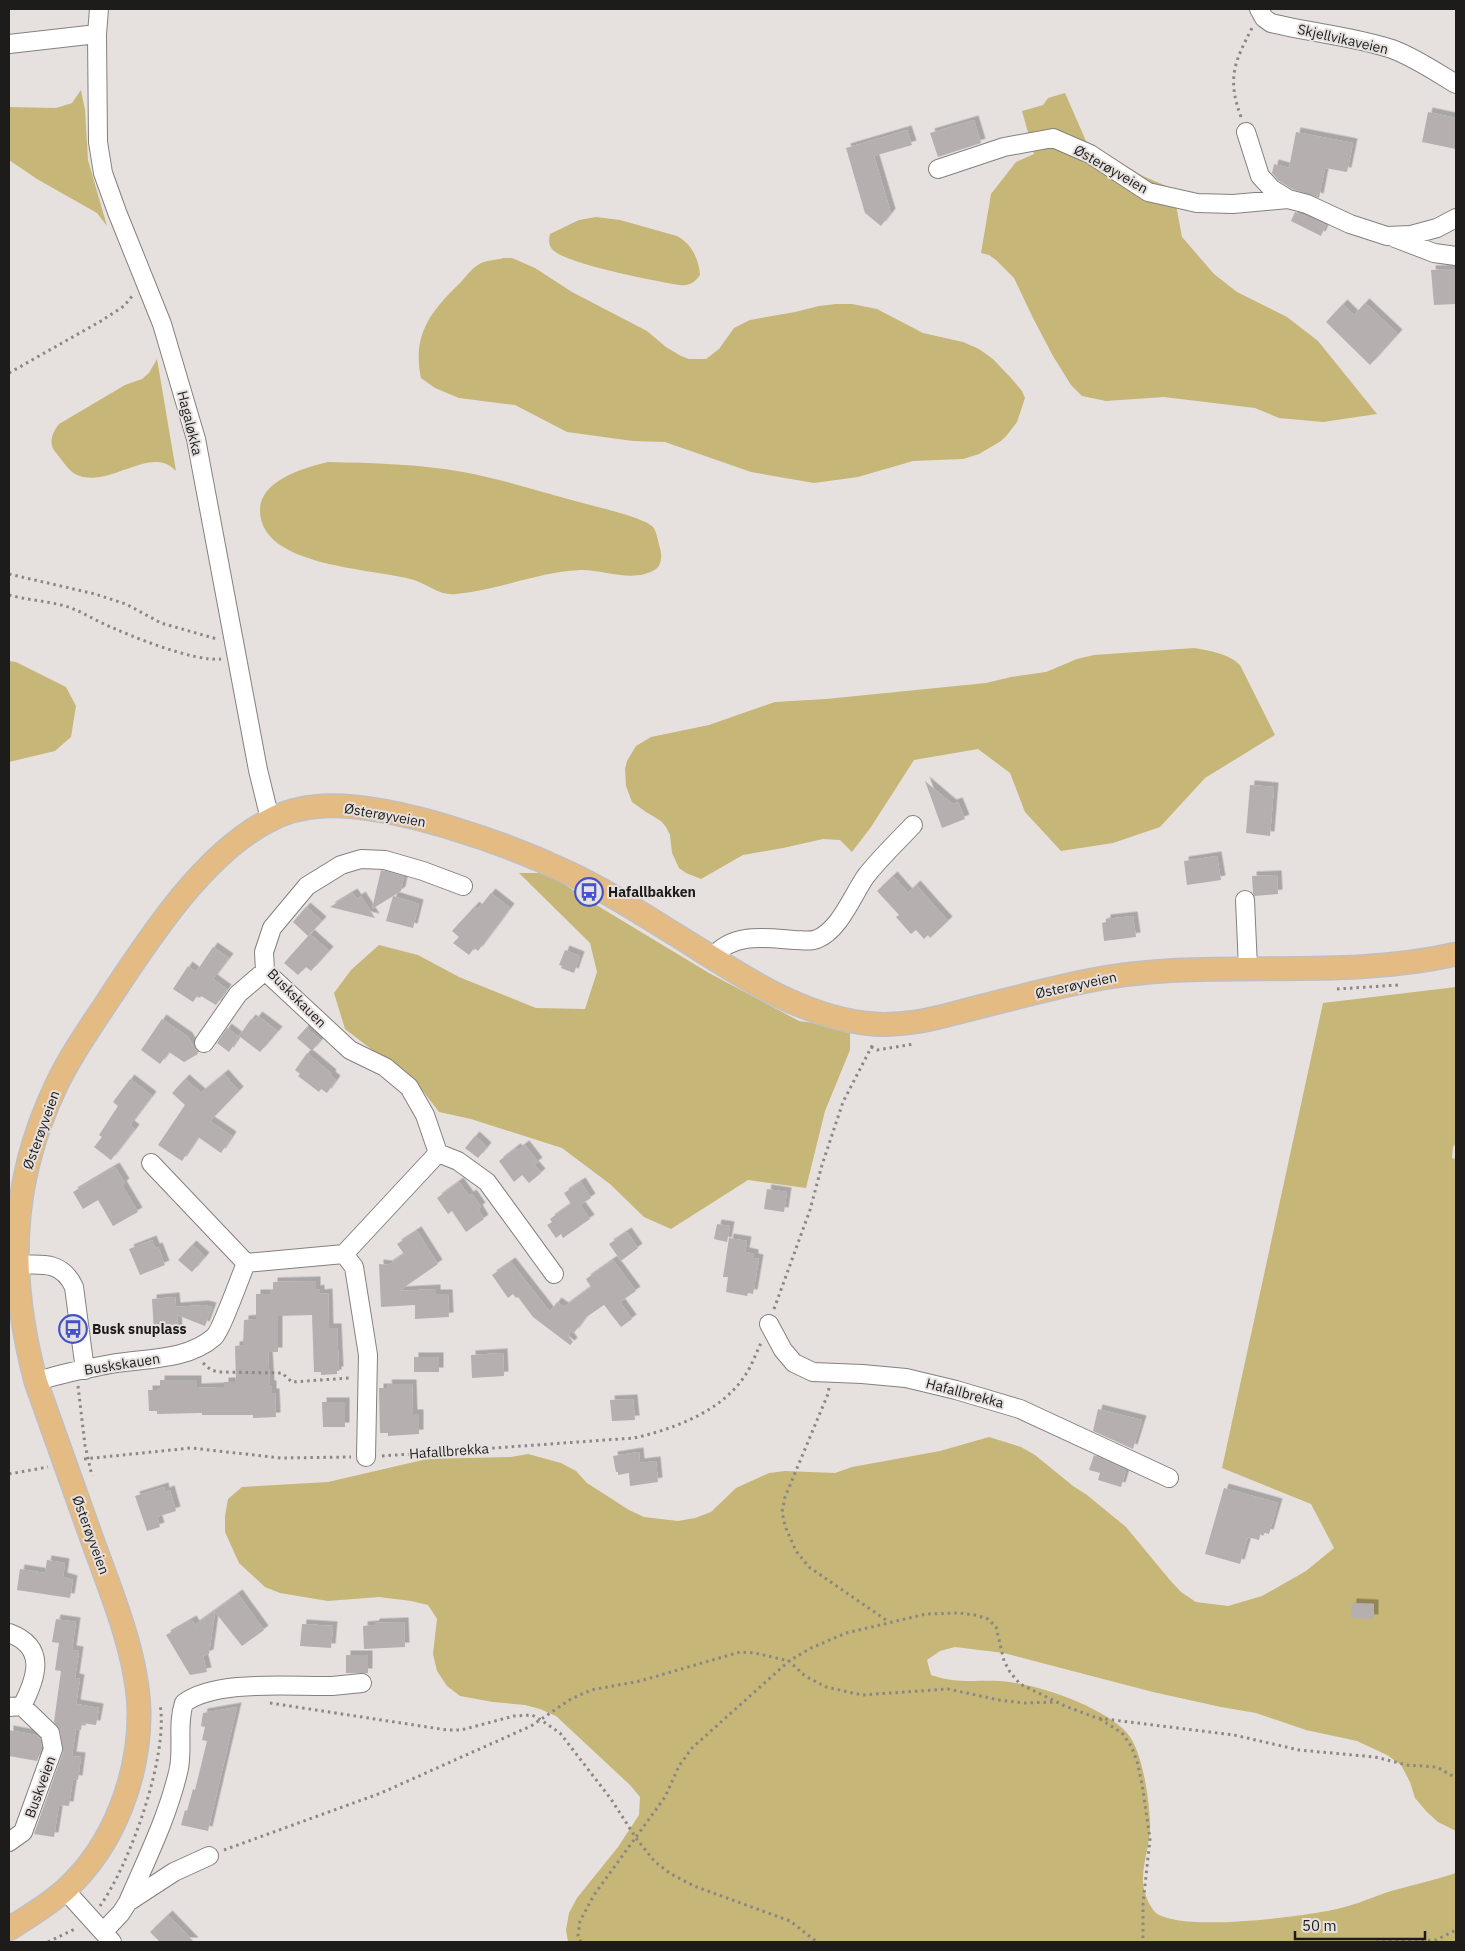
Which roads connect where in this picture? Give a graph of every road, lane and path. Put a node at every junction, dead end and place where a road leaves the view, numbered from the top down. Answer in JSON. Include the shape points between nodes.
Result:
{"nodes":[{"id":1,"x":99,"y":9,"type":"edge"},
{"id":2,"x":1260,"y":11,"type":"edge"},
{"id":3,"x":97,"y":34,"type":"junction"},
{"id":4,"x":9,"y":44,"type":"edge"},
{"id":5,"x":1456,"y":84,"type":"edge"},
{"id":6,"x":1246,"y":132,"type":"joint"},
{"id":7,"x":938,"y":169,"type":"dead end"},
{"id":8,"x":1288,"y":199,"type":"junction"},
{"id":9,"x":1456,"y":218,"type":"edge"},
{"id":10,"x":1387,"y":236,"type":"junction"},
{"id":11,"x":1456,"y":256,"type":"edge"},
{"id":12,"x":145,"y":282,"type":"junction"},
{"id":13,"x":9,"y":372,"type":"edge"},
{"id":14,"x":9,"y":574,"type":"edge"},
{"id":15,"x":9,"y":595,"type":"edge"},
{"id":16,"x":235,"y":650,"type":"junction"},
{"id":17,"x":270,"y":820,"type":"junction"},
{"id":18,"x":913,"y":825,"type":"dead end"},
{"id":19,"x":463,"y":886,"type":"dead end"},
{"id":20,"x":1245,"y":900,"type":"dead end"},
{"id":21,"x":1456,"y":954,"type":"edge"},
{"id":22,"x":713,"y":957,"type":"junction"},
{"id":23,"x":1248,"y":968,"type":"junction"},
{"id":24,"x":265,"y":971,"type":"junction"},
{"id":25,"x":1400,"y":985,"type":"dead end"},
{"id":26,"x":1329,"y":989,"type":"dead end"},
{"id":27,"x":879,"y":1025,"type":"junction"},
{"id":28,"x":922,"y":1042,"type":"dead end"},
{"id":29,"x":204,"y":1043,"type":"dead end"},
{"id":30,"x":871,"y":1047,"type":"junction"},
{"id":31,"x":438,"y":1153,"type":"junction"},
{"id":32,"x":152,"y":1163,"type":"dead end"},
{"id":33,"x":344,"y":1254,"type":"junction"},
{"id":34,"x":246,"y":1263,"type":"junction"},
{"id":35,"x":17,"y":1265,"type":"junction"},
{"id":36,"x":554,"y":1274,"type":"dead end"},
{"id":37,"x":769,"y":1324,"type":"junction"},
{"id":38,"x":197,"y":1349,"type":"junction"},
{"id":39,"x":85,"y":1370,"type":"junction"},
{"id":40,"x":831,"y":1373,"type":"junction"},
{"id":41,"x":367,"y":1377,"type":"junction"},
{"id":42,"x":36,"y":1382,"type":"junction"},
{"id":43,"x":366,"y":1458,"type":"junction"},
{"id":44,"x":78,"y":1461,"type":"dead end"},
{"id":45,"x":50,"y":1466,"type":"dead end"},
{"id":46,"x":9,"y":1474,"type":"edge"},
{"id":47,"x":1168,"y":1478,"type":"dead end"},
{"id":48,"x":889,"y":1622,"type":"junction"},
{"id":49,"x":9,"y":1633,"type":"edge"},
{"id":50,"x":788,"y":1661,"type":"junction"},
{"id":51,"x":362,"y":1683,"type":"dead end"},
{"id":52,"x":246,"y":1686,"type":"junction"},
{"id":53,"x":1058,"y":1702,"type":"junction"},
{"id":54,"x":15,"y":1707,"type":"edge"},
{"id":55,"x":1097,"y":1718,"type":"junction"},
{"id":56,"x":541,"y":1720,"type":"junction"},
{"id":57,"x":1456,"y":1778,"type":"edge"},
{"id":58,"x":636,"y":1838,"type":"junction"},
{"id":59,"x":9,"y":1842,"type":"edge"},
{"id":60,"x":209,"y":1856,"type":"joint"},
{"id":61,"x":65,"y":1890,"type":"junction"},
{"id":62,"x":128,"y":1902,"type":"junction"},
{"id":63,"x":81,"y":1924,"type":"dead end"},
{"id":64,"x":9,"y":1929,"type":"edge"},
{"id":65,"x":1456,"y":1930,"type":"edge"},
{"id":66,"x":108,"y":1937,"type":"edge"},
{"id":67,"x":48,"y":1942,"type":"edge"},
{"id":68,"x":581,"y":1942,"type":"edge"},
{"id":69,"x":817,"y":1942,"type":"edge"},
{"id":70,"x":1144,"y":1942,"type":"edge"},
{"id":71,"x":1376,"y":1942,"type":"edge"}],
"edges":[{"from":1,"to":3,"type":"street","name":"Hagaløkka"},
{"from":2,"to":5,"type":"street","name":"Skjellvikaveien","via":[[1267,22],[1345,36],[1390,49]]},
{"from":2,"to":6,"type":"path","via":[[1239,54],[1232,81]]},
{"from":3,"to":4,"type":"street"},
{"from":3,"to":12,"type":"street","name":"Hagaløkka","via":[[98,142],[103,173]]},
{"from":6,"to":8,"type":"street","via":[[1260,176]]},
{"from":7,"to":8,"type":"street","name":"Østerøyveien","via":[[1004,147],[1053,138],[1090,154],[1148,192],[1197,203],[1233,204]]},
{"from":8,"to":10,"type":"street"},
{"from":9,"to":10,"type":"street","via":[[1437,228],[1411,235]]},
{"from":10,"to":11,"type":"street","via":[[1434,253]]},
{"from":12,"to":13,"type":"path","via":[[124,306]]},
{"from":12,"to":16,"type":"street","name":"Hagaløkka","via":[[162,324],[196,439]]},
{"from":14,"to":16,"type":"path","via":[[126,604],[161,623]]},
{"from":15,"to":16,"type":"path","via":[[64,606],[118,630],[206,659],[224,659]]},
{"from":16,"to":17,"type":"street","name":"Hagaløkka"},
{"from":17,"to":22,"type":"main road","name":"Østerøyveien","via":[[320,806],[354,808],[402,816],[462,832],[569,873]]},
{"from":17,"to":35,"type":"main road","name":"Østerøyveien","via":[[236,842],[177,904],[124,976],[59,1080],[43,1114],[26,1169],[17,1232]]},
{"from":18,"to":22,"type":"street","via":[[869,872],[842,914],[819,938],[810,941],[741,939],[720,947]]},
{"from":19,"to":24,"type":"street","name":"Buskskauen","via":[[423,870],[385,860],[362,859],[341,865],[307,886],[272,928],[264,952]]},
{"from":20,"to":23,"type":"street"},
{"from":21,"to":23,"type":"main road","name":"Østerøyveien","via":[[1345,969]]},
{"from":22,"to":27,"type":"main road","name":"Østerøyveien","via":[[779,995],[809,1008],[834,1017]]},
{"from":23,"to":27,"type":"main road","name":"Østerøyveien","via":[[1187,968],[1133,973],[1086,981],[930,1020]]},
{"from":24,"to":29,"type":"street","via":[[238,994]]},
{"from":24,"to":31,"type":"street","name":"Buskskauen","via":[[350,1050],[385,1067],[409,1087],[425,1115]]},
{"from":25,"to":26,"type":"path"},
{"from":27,"to":30,"type":"path","name":"Hafallbrekka","via":[[879,1034]]},
{"from":28,"to":30,"type":"path","via":[[877,1050]]},
{"from":30,"to":37,"type":"path","name":"Hafallbrekka","via":[[838,1114],[810,1210]]},
{"from":31,"to":33,"type":"street"},
{"from":31,"to":36,"type":"street","via":[[458,1160],[487,1182]]},
{"from":32,"to":34,"type":"street"},
{"from":33,"to":34,"type":"street"},
{"from":33,"to":41,"type":"street","via":[[354,1267],[368,1355]]},
{"from":34,"to":38,"type":"street","name":"Buskskauen","via":[[215,1336]]},
{"from":35,"to":39,"type":"street","via":[[45,1263],[69,1277],[74,1287]]},
{"from":35,"to":42,"type":"main road","name":"Østerøyveien","via":[[22,1322]]},
{"from":37,"to":40,"type":"street","name":"Hafallbrekka","via":[[794,1363],[813,1372]]},
{"from":37,"to":43,"type":"path","name":"Hafallbrekka","via":[[746,1374],[730,1394],[694,1416],[652,1434]]},
{"from":38,"to":39,"type":"street","name":"Buskskauen"},
{"from":38,"to":41,"type":"path","via":[[203,1362],[211,1370],[219,1372],[282,1373],[292,1382]]},
{"from":39,"to":42,"type":"street","name":"Buskskauen"},
{"from":40,"to":47,"type":"street","name":"Hafallbrekka","via":[[906,1378],[1020,1409]]},
{"from":40,"to":48,"type":"path","via":[[828,1394],[786,1497],[782,1512],[785,1526],[796,1551],[809,1567]]},
{"from":41,"to":43,"type":"street"},
{"from":42,"to":61,"type":"main road","name":"Østerøyveien","via":[[118,1611],[132,1663],[139,1709],[130,1782],[121,1808],[90,1862]]},
{"from":43,"to":44,"type":"path","name":"Hafallbrekka","via":[[281,1458],[191,1448]]},
{"from":45,"to":46,"type":"path"},
{"from":48,"to":50,"type":"path","via":[[846,1633]]},
{"from":48,"to":53,"type":"path","via":[[926,1614],[950,1613],[988,1619],[996,1627],[1004,1662],[1020,1684]]},
{"from":49,"to":54,"type":"street","name":"Buskveien","via":[[32,1647],[35,1662],[33,1682]]},
{"from":50,"to":53,"type":"path","via":[[805,1676],[826,1687],[862,1695],[948,1689],[1000,1700]]},
{"from":50,"to":56,"type":"path","via":[[740,1652],[640,1681],[591,1690],[571,1699]]},
{"from":50,"to":58,"type":"path","via":[[692,1748],[679,1766],[665,1797]]},
{"from":51,"to":52,"type":"street"},
{"from":52,"to":56,"type":"path","via":[[262,1700],[275,1705],[447,1730],[461,1730],[514,1716],[532,1715]]},
{"from":52,"to":62,"type":"street","via":[[192,1697],[184,1703],[176,1783]]},
{"from":53,"to":55,"type":"path"},
{"from":54,"to":59,"type":"street","name":"Buskveien","via":[[50,1732],[53,1749],[23,1832]]},
{"from":55,"to":57,"type":"path","via":[[1227,1734],[1299,1750],[1437,1767]]},
{"from":55,"to":70,"type":"path","via":[[1122,1733],[1131,1746],[1142,1784],[1150,1839],[1143,1904]]},
{"from":56,"to":58,"type":"path","via":[[560,1733],[611,1799]]},
{"from":56,"to":60,"type":"path","via":[[381,1793]]},
{"from":58,"to":68,"type":"path","via":[[594,1895],[580,1921],[578,1936]]},
{"from":58,"to":69,"type":"path","via":[[655,1862],[671,1874],[694,1886],[790,1921]]},
{"from":60,"to":62,"type":"street","via":[[174,1872]]},
{"from":61,"to":64,"type":"main road","name":"Østerøyveien"},
{"from":61,"to":66,"type":"street"},
{"from":62,"to":66,"type":"street"},
{"from":63,"to":67,"type":"path"},
{"from":65,"to":71,"type":"path","via":[[1436,1940]]}]}
